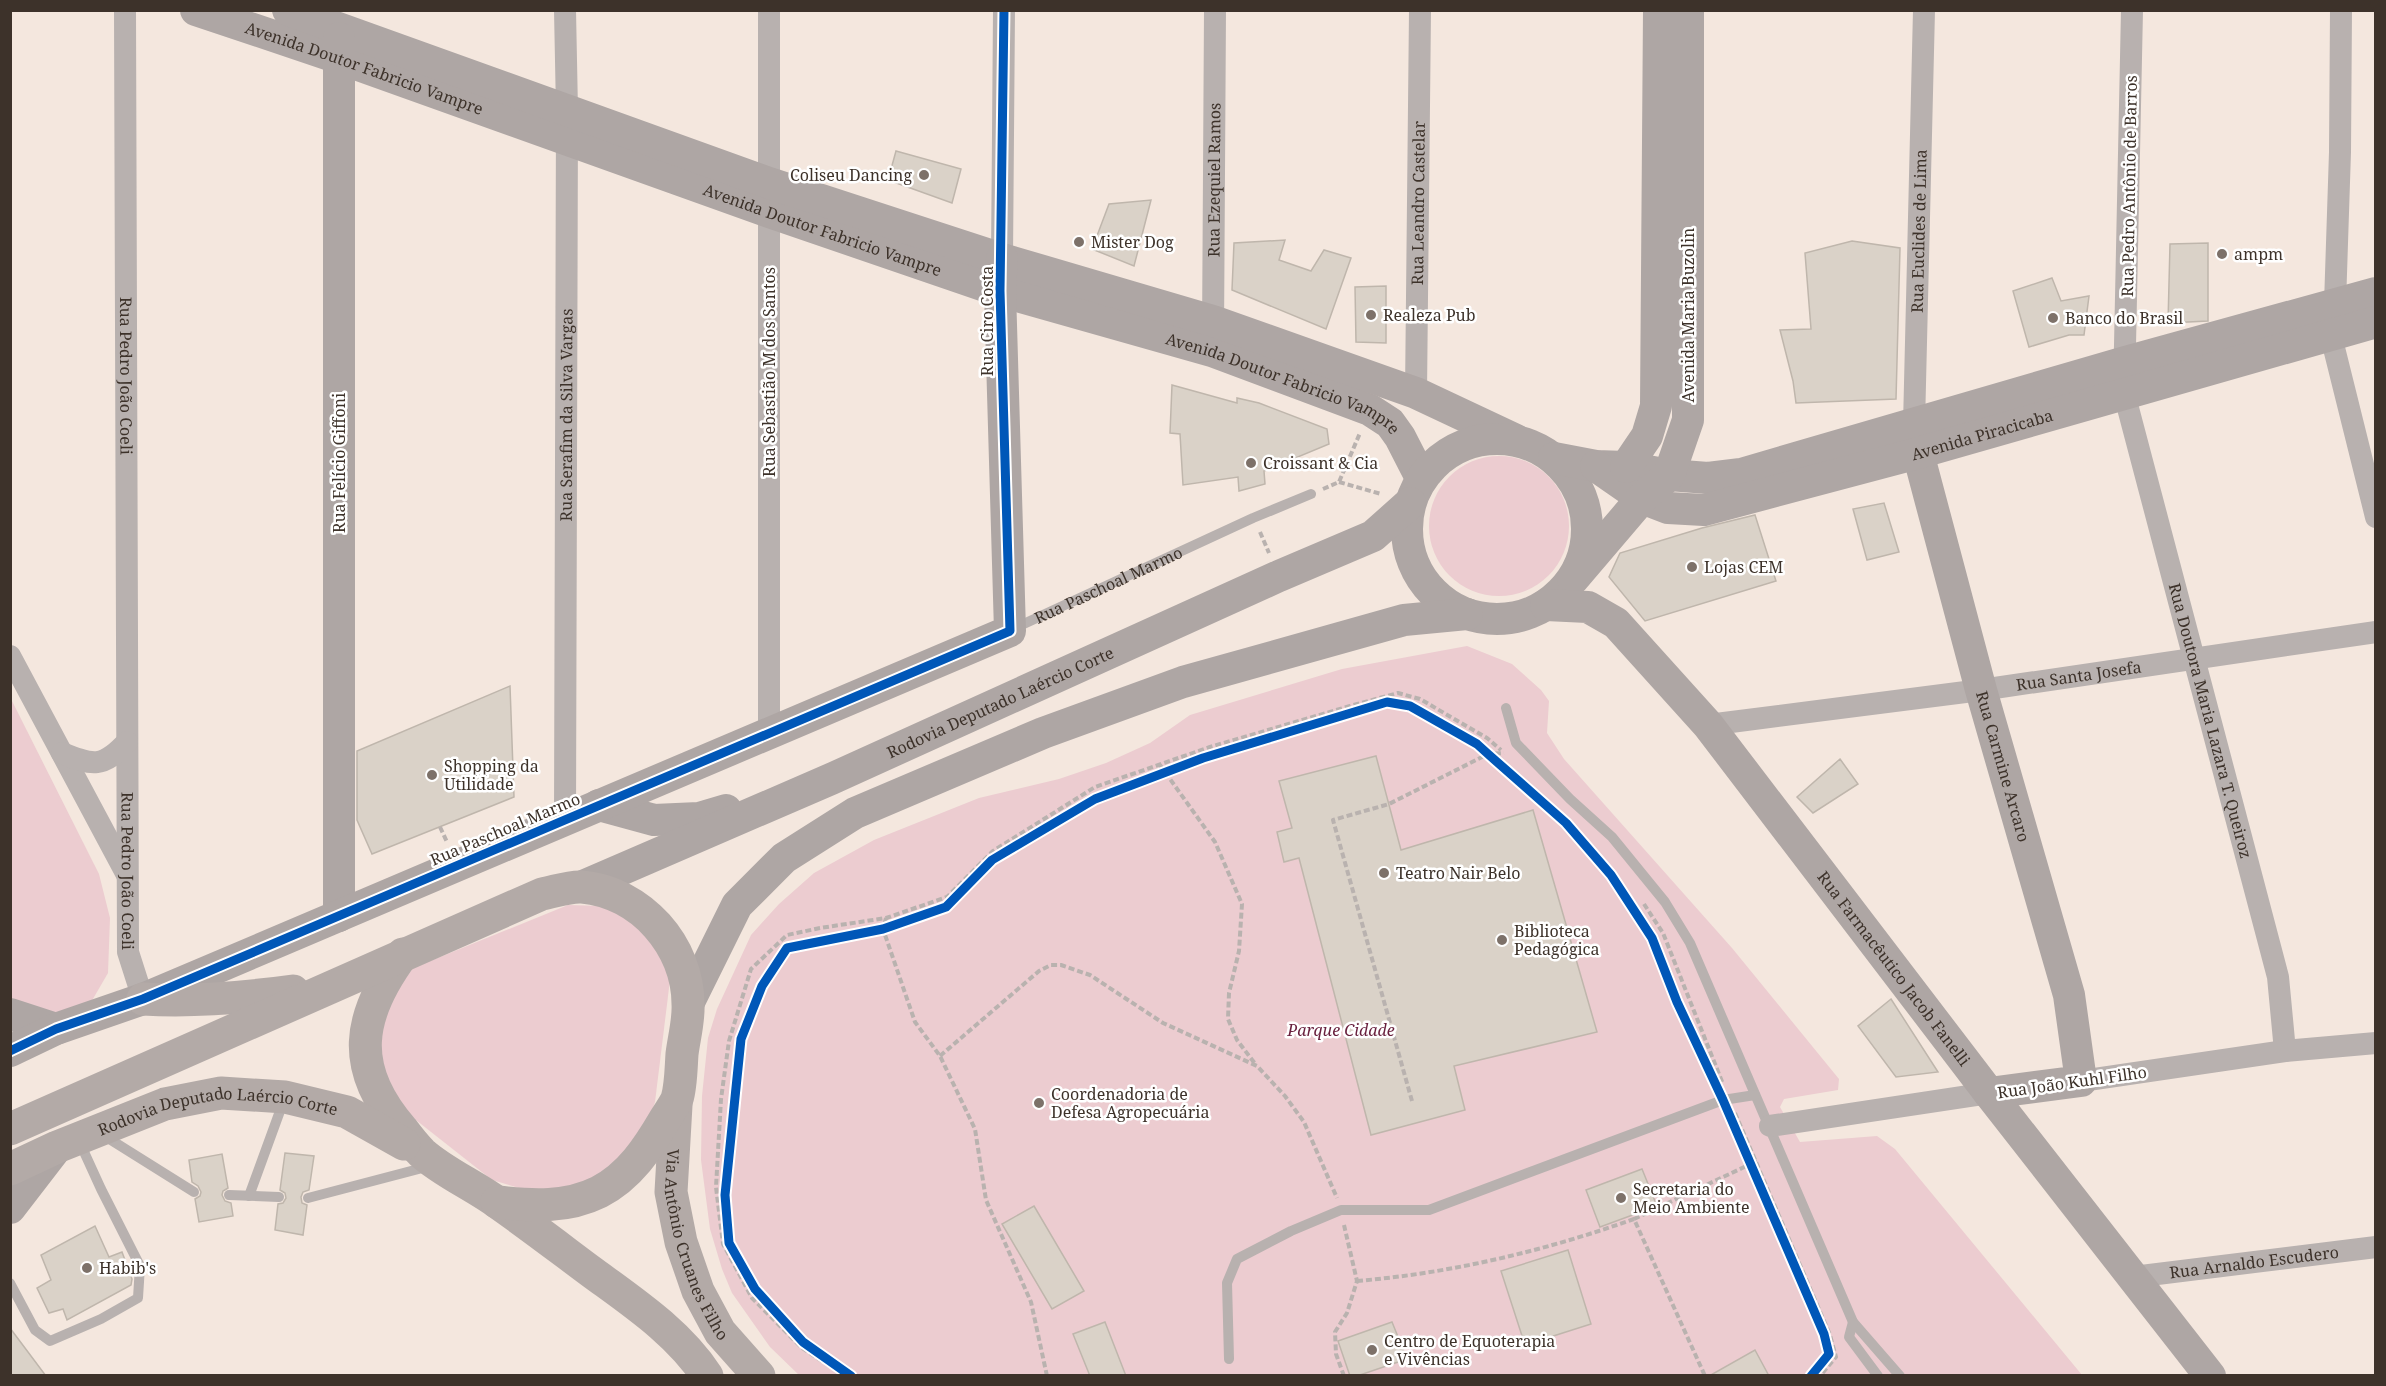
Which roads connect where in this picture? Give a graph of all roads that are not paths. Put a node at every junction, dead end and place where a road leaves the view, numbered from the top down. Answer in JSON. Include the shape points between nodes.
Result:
{"nodes":[{"id":1,"x":125,"y":10,"type":"edge"},
{"id":2,"x":196,"y":10,"type":"edge"},
{"id":3,"x":288,"y":10,"type":"edge"},
{"id":4,"x":565,"y":10,"type":"edge"},
{"id":5,"x":769,"y":10,"type":"edge"},
{"id":6,"x":1004,"y":10,"type":"edge"},
{"id":7,"x":1215,"y":10,"type":"edge"},
{"id":8,"x":1420,"y":10,"type":"edge"},
{"id":9,"x":1659,"y":10,"type":"edge"},
{"id":10,"x":1688,"y":10,"type":"edge"},
{"id":11,"x":1924,"y":10,"type":"edge"},
{"id":12,"x":2132,"y":10,"type":"edge"},
{"id":13,"x":2341,"y":10,"type":"edge"},
{"id":14,"x":338,"y":32,"type":"edge"},
{"id":15,"x":567,"y":125,"type":"junction"},
{"id":16,"x":769,"y":197,"type":"junction"},
{"id":17,"x":1002,"y":259,"type":"junction"},
{"id":18,"x":1000,"y":291,"type":"junction"},
{"id":19,"x":2376,"y":294,"type":"edge"},
{"id":20,"x":2335,"y":304,"type":"junction"},
{"id":21,"x":2376,"y":322,"type":"edge"},
{"id":22,"x":1213,"y":336,"type":"junction"},
{"id":23,"x":2331,"y":336,"type":"junction"},
{"id":24,"x":2125,"y":378,"type":"junction"},
{"id":25,"x":1416,"y":393,"type":"junction"},
{"id":26,"x":1916,"y":439,"type":"junction"},
{"id":27,"x":1516,"y":440,"type":"junction"},
{"id":28,"x":1554,"y":458,"type":"junction"},
{"id":29,"x":1596,"y":466,"type":"junction"},
{"id":30,"x":1626,"y":467,"type":"junction"},
{"id":31,"x":1669,"y":475,"type":"junction"},
{"id":32,"x":1415,"y":491,"type":"junction"},
{"id":33,"x":1311,"y":494,"type":"road end"},
{"id":34,"x":1642,"y":498,"type":"junction"},
{"id":35,"x":2376,"y":517,"type":"edge"},
{"id":36,"x":1573,"y":579,"type":"junction"},
{"id":37,"x":1546,"y":605,"type":"junction"},
{"id":38,"x":1467,"y":614,"type":"junction"},
{"id":39,"x":1010,"y":631,"type":"junction"},
{"id":40,"x":2376,"y":632,"type":"edge"},
{"id":41,"x":10,"y":656,"type":"edge"},
{"id":42,"x":2194,"y":660,"type":"junction"},
{"id":43,"x":1981,"y":690,"type":"junction"},
{"id":44,"x":1506,"y":708,"type":"dead end"},
{"id":45,"x":1708,"y":725,"type":"junction"},
{"id":46,"x":769,"y":733,"type":"junction"},
{"id":47,"x":127,"y":742,"type":"junction"},
{"id":48,"x":62,"y":753,"type":"junction"},
{"id":49,"x":831,"y":779,"type":"junction"},
{"id":50,"x":598,"y":806,"type":"junction"},
{"id":51,"x":565,"y":820,"type":"junction"},
{"id":52,"x":128,"y":877,"type":"junction"},
{"id":53,"x":581,"y":887,"type":"junction"},
{"id":54,"x":339,"y":916,"type":"junction"},
{"id":55,"x":403,"y":954,"type":"junction"},
{"id":56,"x":330,"y":986,"type":"junction"},
{"id":57,"x":142,"y":999,"type":"junction"},
{"id":58,"x":688,"y":1004,"type":"junction"},
{"id":59,"x":10,"y":1014,"type":"edge"},
{"id":60,"x":56,"y":1029,"type":"junction"},
{"id":61,"x":2376,"y":1043,"type":"edge"},
{"id":62,"x":10,"y":1051,"type":"edge"},
{"id":63,"x":2285,"y":1051,"type":"junction"},
{"id":64,"x":2081,"y":1081,"type":"junction"},
{"id":65,"x":1989,"y":1093,"type":"junction"},
{"id":66,"x":1755,"y":1095,"type":"junction"},
{"id":67,"x":285,"y":1097,"type":"junction"},
{"id":68,"x":677,"y":1099,"type":"junction"},
{"id":69,"x":1770,"y":1126,"type":"junction"},
{"id":70,"x":10,"y":1129,"type":"edge"},
{"id":71,"x":78,"y":1140,"type":"junction"},
{"id":72,"x":430,"y":1159,"type":"junction"},
{"id":73,"x":10,"y":1169,"type":"edge"},
{"id":74,"x":194,"y":1192,"type":"dead end"},
{"id":75,"x":229,"y":1195,"type":"dead end"},
{"id":76,"x":249,"y":1196,"type":"junction"},
{"id":77,"x":279,"y":1197,"type":"dead end"},
{"id":78,"x":308,"y":1198,"type":"dead end"},
{"id":79,"x":497,"y":1202,"type":"junction"},
{"id":80,"x":10,"y":1208,"type":"edge"},
{"id":81,"x":2376,"y":1247,"type":"edge"},
{"id":82,"x":2133,"y":1277,"type":"junction"},
{"id":83,"x":10,"y":1283,"type":"edge"},
{"id":84,"x":1853,"y":1322,"type":"junction"},
{"id":85,"x":1229,"y":1359,"type":"dead end"},
{"id":86,"x":707,"y":1376,"type":"edge"},
{"id":87,"x":759,"y":1376,"type":"edge"},
{"id":88,"x":1878,"y":1376,"type":"edge"},
{"id":89,"x":1900,"y":1376,"type":"edge"},
{"id":90,"x":2210,"y":1376,"type":"edge"}],
"edges":[{"from":1,"to":47,"type":"street","name":"Rua Pedro João Coeli"},
{"from":2,"to":14,"type":"main road","name":"Avenida Doutor Fabricio Vampre"},
{"from":3,"to":14,"type":"main road","name":"Avenida Doutor Fabricio Vampre"},
{"from":4,"to":15,"type":"street","name":"Rua Serafim da Silva Vargas"},
{"from":5,"to":16,"type":"street","name":"Rua Sebastião M dos Santos"},
{"from":6,"to":17,"type":"street","name":"Rua Ciro Costa"},
{"from":7,"to":22,"type":"street","name":"Rua Ezequiel Ramos"},
{"from":8,"to":25,"type":"street","name":"Rua Leandro Castelar"},
{"from":9,"to":30,"type":"main road","name":"Avenida Maria Buzolin","via":[[1656,406],[1647,436]]},
{"from":10,"to":31,"type":"main road","name":"Avenida Maria Buzolin","via":[[1688,420]]},
{"from":11,"to":26,"type":"street","name":"Rua Euclides de Lima"},
{"from":12,"to":24,"type":"street","name":"Rua Pedro Antônio de Barros"},
{"from":13,"to":20,"type":"street"},
{"from":14,"to":15,"type":"main road","name":"Avenida Doutor Fabricio Vampre"},
{"from":14,"to":54,"type":"main road","name":"Rua Felício Giffoni"},
{"from":15,"to":16,"type":"main road","name":"Avenida Doutor Fabricio Vampre"},
{"from":15,"to":51,"type":"street","name":"Rua Serafim da Silva Vargas"},
{"from":16,"to":17,"type":"main road","name":"Avenida Doutor Fabricio Vampre"},
{"from":16,"to":18,"type":"main road","name":"Avenida Doutor Fabricio Vampre"},
{"from":16,"to":46,"type":"street","name":"Rua Sebastião M dos Santos"},
{"from":17,"to":18,"type":"main road","name":"Rua Ciro Costa"},
{"from":17,"to":22,"type":"main road","name":"Avenida Doutor Fabricio Vampre"},
{"from":18,"to":22,"type":"main road","name":"Avenida Doutor Fabricio Vampre"},
{"from":18,"to":39,"type":"main road","name":"Rua Ciro Costa"},
{"from":19,"to":20,"type":"main road","name":"Avenida Piracicaba"},
{"from":20,"to":23,"type":"street"},
{"from":20,"to":24,"type":"main road","name":"Avenida Piracicaba"},
{"from":21,"to":23,"type":"main road","name":"Avenida Piracicaba"},
{"from":22,"to":25,"type":"main road","name":"Avenida Doutor Fabricio Vampre"},
{"from":22,"to":32,"type":"main road","name":"Avenida Doutor Fabricio Vampre","via":[[1390,423],[1400,437]]},
{"from":23,"to":24,"type":"main road","name":"Avenida Piracicaba"},
{"from":23,"to":35,"type":"street"},
{"from":24,"to":26,"type":"main road","name":"Avenida Piracicaba"},
{"from":24,"to":42,"type":"street","name":"Rua Doutora Maria Lazara T. Queiroz"},
{"from":25,"to":27,"type":"main road","name":"Avenida Doutor Fabricio Vampre"},
{"from":26,"to":31,"type":"main road","name":"Avenida Piracicaba","via":[[1741,474],[1708,478]]},
{"from":26,"to":34,"type":"main road","name":"Avenida Piracicaba","via":[[1704,510],[1668,508]]},
{"from":26,"to":43,"type":"main road","name":"Rua Carmine Arcaro"},
{"from":27,"to":28,"type":"main road"},
{"from":27,"to":32,"type":"main road","via":[[1488,438],[1463,445],[1440,459]]},
{"from":28,"to":29,"type":"main road","name":"Avenida Piracicaba"},
{"from":28,"to":36,"type":"main road","via":[[1572,477],[1584,501],[1587,536]]},
{"from":29,"to":30,"type":"main road","name":"Avenida Piracicaba"},
{"from":29,"to":34,"type":"main road","name":"Avenida Piracicaba"},
{"from":30,"to":31,"type":"main road","name":"Avenida Piracicaba"},
{"from":31,"to":34,"type":"main road"},
{"from":32,"to":38,"type":"main road","via":[[1406,530],[1410,557],[1423,581],[1442,601]]},
{"from":32,"to":49,"type":"main road","name":"Rodovia Deputado Laércio Corte","via":[[1373,536]]},
{"from":33,"to":39,"type":"lane","name":"Rua Paschoal Marmo"},
{"from":34,"to":36,"type":"main road"},
{"from":36,"to":37,"type":"main road"},
{"from":37,"to":38,"type":"main road","via":[[1521,616],[1494,619]]},
{"from":37,"to":45,"type":"main road","name":"Rua Farmacêutico Jacob Fanelli","via":[[1588,607],[1616,623]]},
{"from":38,"to":58,"type":"main road","via":[[1404,620],[1183,682],[1043,733],[855,813],[784,858],[737,905]]},
{"from":39,"to":46,"type":"main road","name":"Rua Paschoal Marmo"},
{"from":40,"to":42,"type":"street","name":"Rua Santa Josefa"},
{"from":41,"to":48,"type":"street"},
{"from":42,"to":43,"type":"street","name":"Rua Santa Josefa"},
{"from":42,"to":63,"type":"street","name":"Rua Doutora Maria Lazara T. Queiroz","via":[[2277,977]]},
{"from":43,"to":45,"type":"street","name":"Rua Santa Josefa"},
{"from":43,"to":64,"type":"main road","name":"Rua Carmine Arcaro","via":[[2069,995]]},
{"from":44,"to":66,"type":"lane","via":[[1516,743],[1612,837],[1665,902],[1690,943]]},
{"from":45,"to":65,"type":"main road","name":"Rua Farmacêutico Jacob Fanelli"},
{"from":46,"to":50,"type":"main road","name":"Rua Paschoal Marmo"},
{"from":47,"to":48,"type":"street","via":[[112,758],[87,763]]},
{"from":47,"to":52,"type":"street","name":"Rua Pedro João Coeli"},
{"from":48,"to":52,"type":"street"},
{"from":49,"to":50,"type":"main road","via":[[699,818],[654,820]]},
{"from":49,"to":53,"type":"main road","name":"Rodovia Deputado Laércio Corte"},
{"from":50,"to":51,"type":"main road","name":"Rua Paschoal Marmo"},
{"from":51,"to":54,"type":"main road","name":"Rua Paschoal Marmo"},
{"from":52,"to":57,"type":"street","name":"Rua Pedro João Coeli","via":[[128,952]]},
{"from":53,"to":55,"type":"main road","via":[[542,894]]},
{"from":53,"to":58,"type":"main road","name":"Via Antônio Cruanes Filho","via":[[636,905],[657,924],[673,948],[684,977]]},
{"from":54,"to":57,"type":"main road","name":"Rua Paschoal Marmo"},
{"from":55,"to":56,"type":"main road"},
{"from":55,"to":72,"type":"main road","via":[[382,981],[370,1010],[364,1042],[369,1077],[384,1109]]},
{"from":56,"to":57,"type":"main road","via":[[250,997]]},
{"from":56,"to":70,"type":"main road"},
{"from":57,"to":60,"type":"main road","name":"Rua Paschoal Marmo"},
{"from":58,"to":68,"type":"main road","name":"Via Antônio Cruanes Filho"},
{"from":59,"to":60,"type":"main road"},
{"from":60,"to":62,"type":"main road","name":"Rua Paschoal Marmo"},
{"from":61,"to":63,"type":"street","name":"Rua João Kuhl Filho"},
{"from":63,"to":64,"type":"street","name":"Rua João Kuhl Filho"},
{"from":64,"to":65,"type":"main road","name":"Rua João Kuhl Filho"},
{"from":65,"to":69,"type":"street","name":"Rua João Kuhl Filho"},
{"from":65,"to":82,"type":"main road","name":"Rua Farmacêutico Jacob Fanelli"},
{"from":66,"to":69,"type":"lane"},
{"from":66,"to":85,"type":"lane","via":[[1726,1100],[1429,1210],[1341,1210],[1291,1231],[1237,1259],[1227,1283]]},
{"from":67,"to":71,"type":"main road","name":"Rodovia Deputado Laércio Corte","via":[[221,1093],[165,1104]]},
{"from":67,"to":72,"type":"main road","name":"Rodovia Deputado Laércio Corte","via":[[347,1112]]},
{"from":67,"to":76,"type":"lane"},
{"from":68,"to":79,"type":"main road","via":[[635,1164],[599,1191],[566,1204],[529,1206]]},
{"from":68,"to":87,"type":"main road","name":"Via Antônio Cruanes Filho","via":[[671,1192],[681,1242],[698,1291],[720,1332]]},
{"from":69,"to":84,"type":"lane"},
{"from":71,"to":73,"type":"main road","name":"Rodovia Deputado Laércio Corte"},
{"from":71,"to":74,"type":"lane"},
{"from":71,"to":80,"type":"main road"},
{"from":71,"to":83,"type":"lane","via":[[140,1266],[138,1298],[50,1341],[35,1330]]},
{"from":72,"to":78,"type":"lane"},
{"from":72,"to":79,"type":"main road"},
{"from":75,"to":76,"type":"lane"},
{"from":76,"to":77,"type":"lane"},
{"from":79,"to":86,"type":"main road","via":[[651,1315],[696,1359]]},
{"from":81,"to":82,"type":"street","name":"Rua Arnaldo Escudero"},
{"from":82,"to":90,"type":"main road","name":"Rua Farmacêutico Jacob Fanelli"},
{"from":84,"to":88,"type":"lane","via":[[1849,1337]]},
{"from":84,"to":89,"type":"lane"}]}
